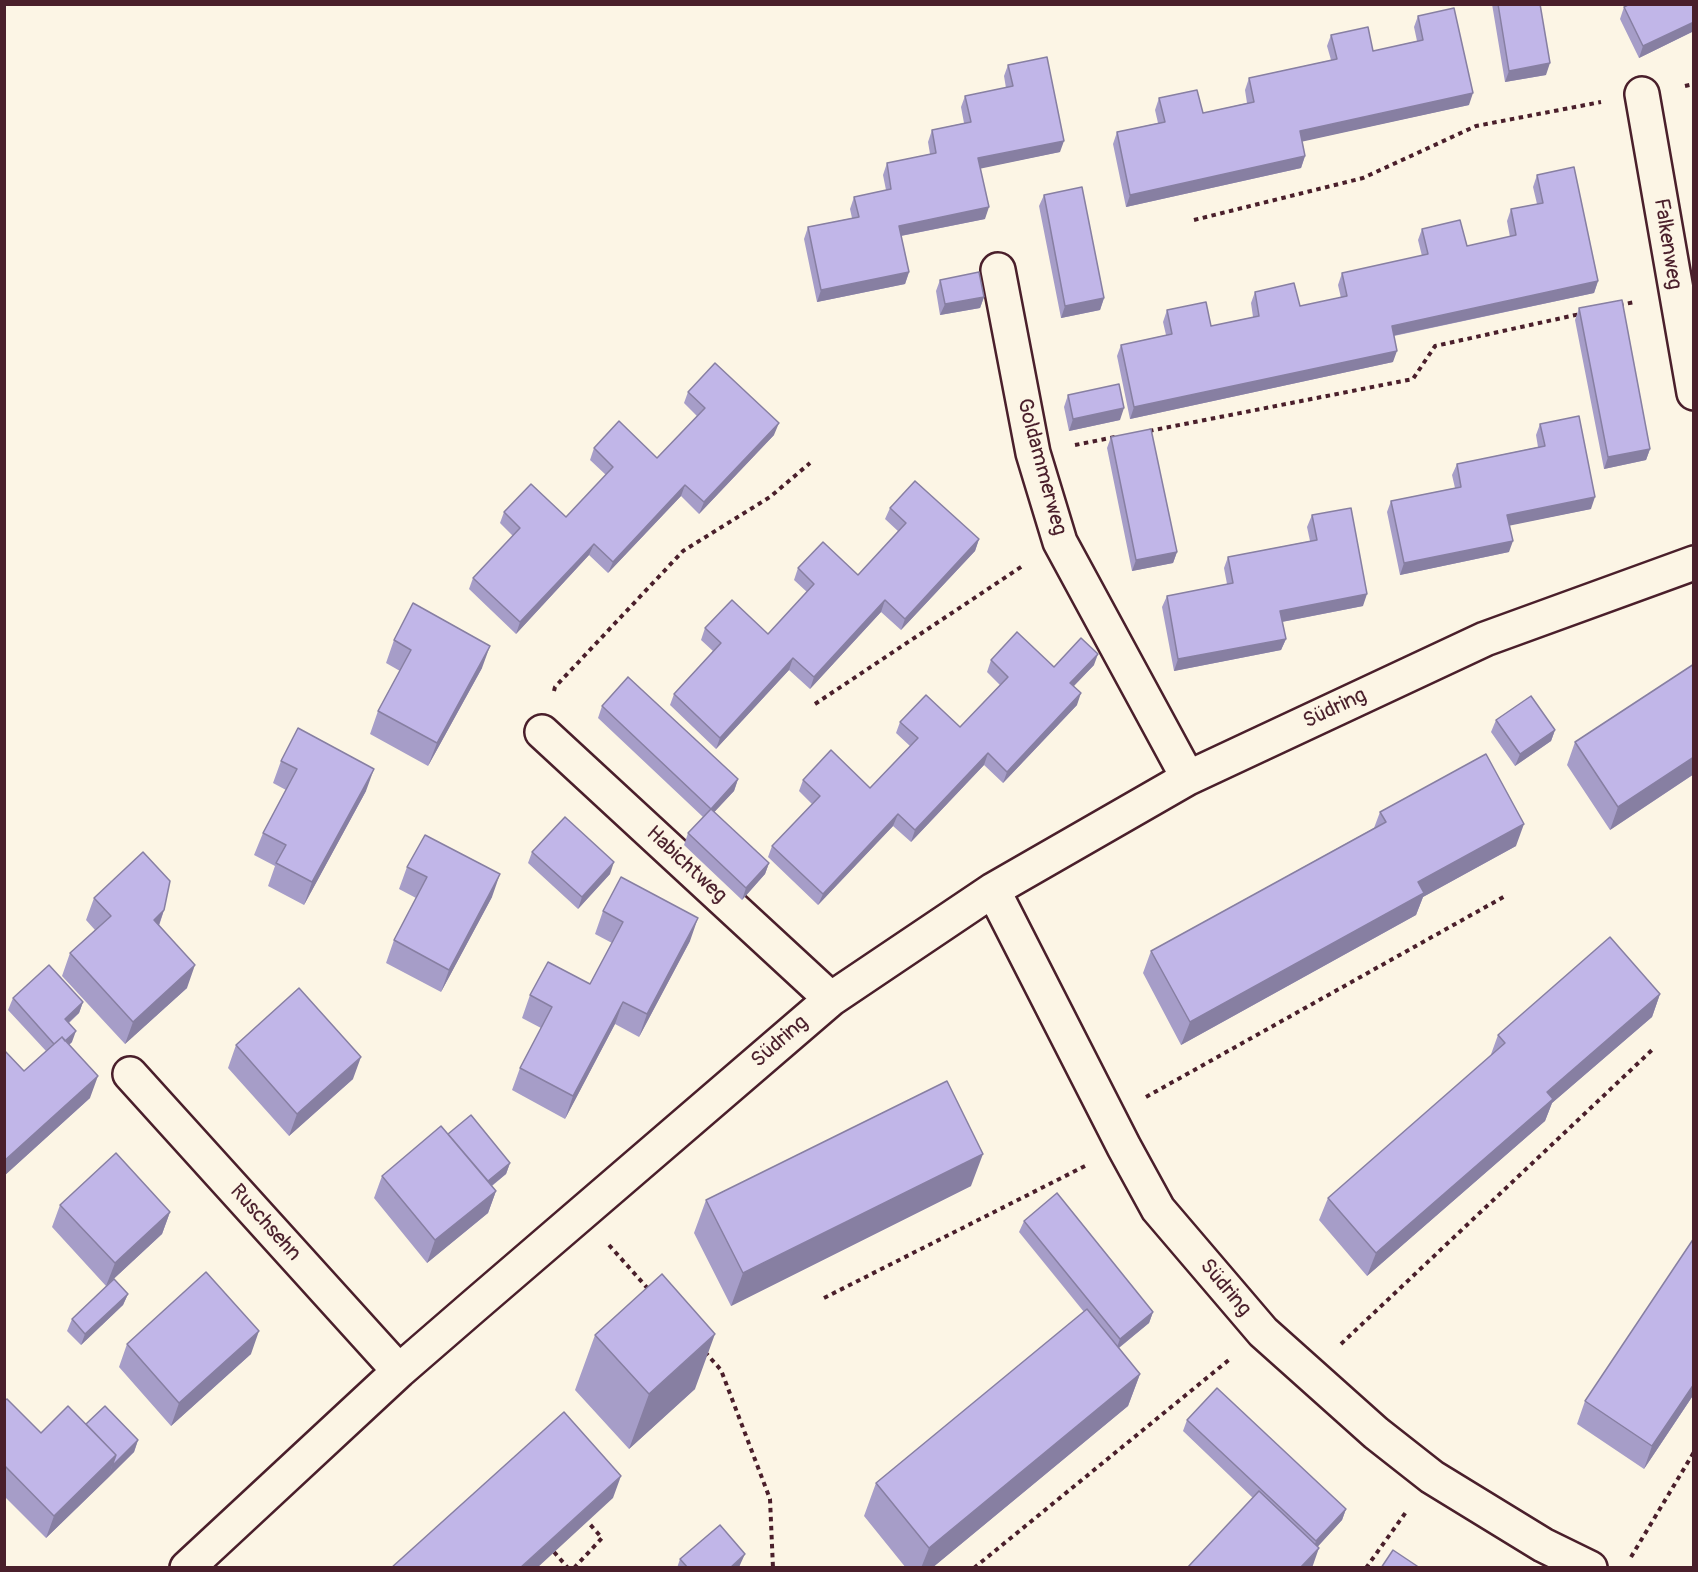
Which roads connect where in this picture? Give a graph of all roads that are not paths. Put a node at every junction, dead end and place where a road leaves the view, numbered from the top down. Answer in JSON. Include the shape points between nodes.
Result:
{"nodes":[{"id":1,"x":1642,"y":94,"type":"road end"},
{"id":2,"x":998,"y":270,"type":"dead end"},
{"id":3,"x":1694,"y":393,"type":"edge"},
{"id":4,"x":1694,"y":563,"type":"edge"},
{"id":5,"x":542,"y":732,"type":"road end"},
{"id":6,"x":1188,"y":778,"type":"junction"},
{"id":7,"x":993,"y":890,"type":"junction"},
{"id":8,"x":831,"y":999,"type":"junction"},
{"id":9,"x":130,"y":1074,"type":"dead end"},
{"id":10,"x":399,"y":1371,"type":"junction"},
{"id":11,"x":188,"y":1568,"type":"edge"},
{"id":12,"x":1590,"y":1568,"type":"edge"}],
"edges":[{"from":1,"to":3,"type":"street","name":"Falkenweg"},
{"from":2,"to":6,"type":"street","name":"Goldammerweg","via":[[1033,453],[1060,542]]},
{"from":4,"to":6,"type":"street","name":"Südring","via":[[1485,639]]},
{"from":5,"to":8,"type":"street","name":"Habichtweg"},
{"from":6,"to":7,"type":"street","name":"Südring"},
{"from":7,"to":8,"type":"street","name":"Südring"},
{"from":7,"to":12,"type":"street","name":"Südring","via":[[1158,1209],[1263,1332],[1376,1433],[1432,1477],[1543,1545]]},
{"from":8,"to":10,"type":"street","name":"Südring"},
{"from":9,"to":10,"type":"street","name":"Ruschsehn"},
{"from":10,"to":11,"type":"street"}]}
